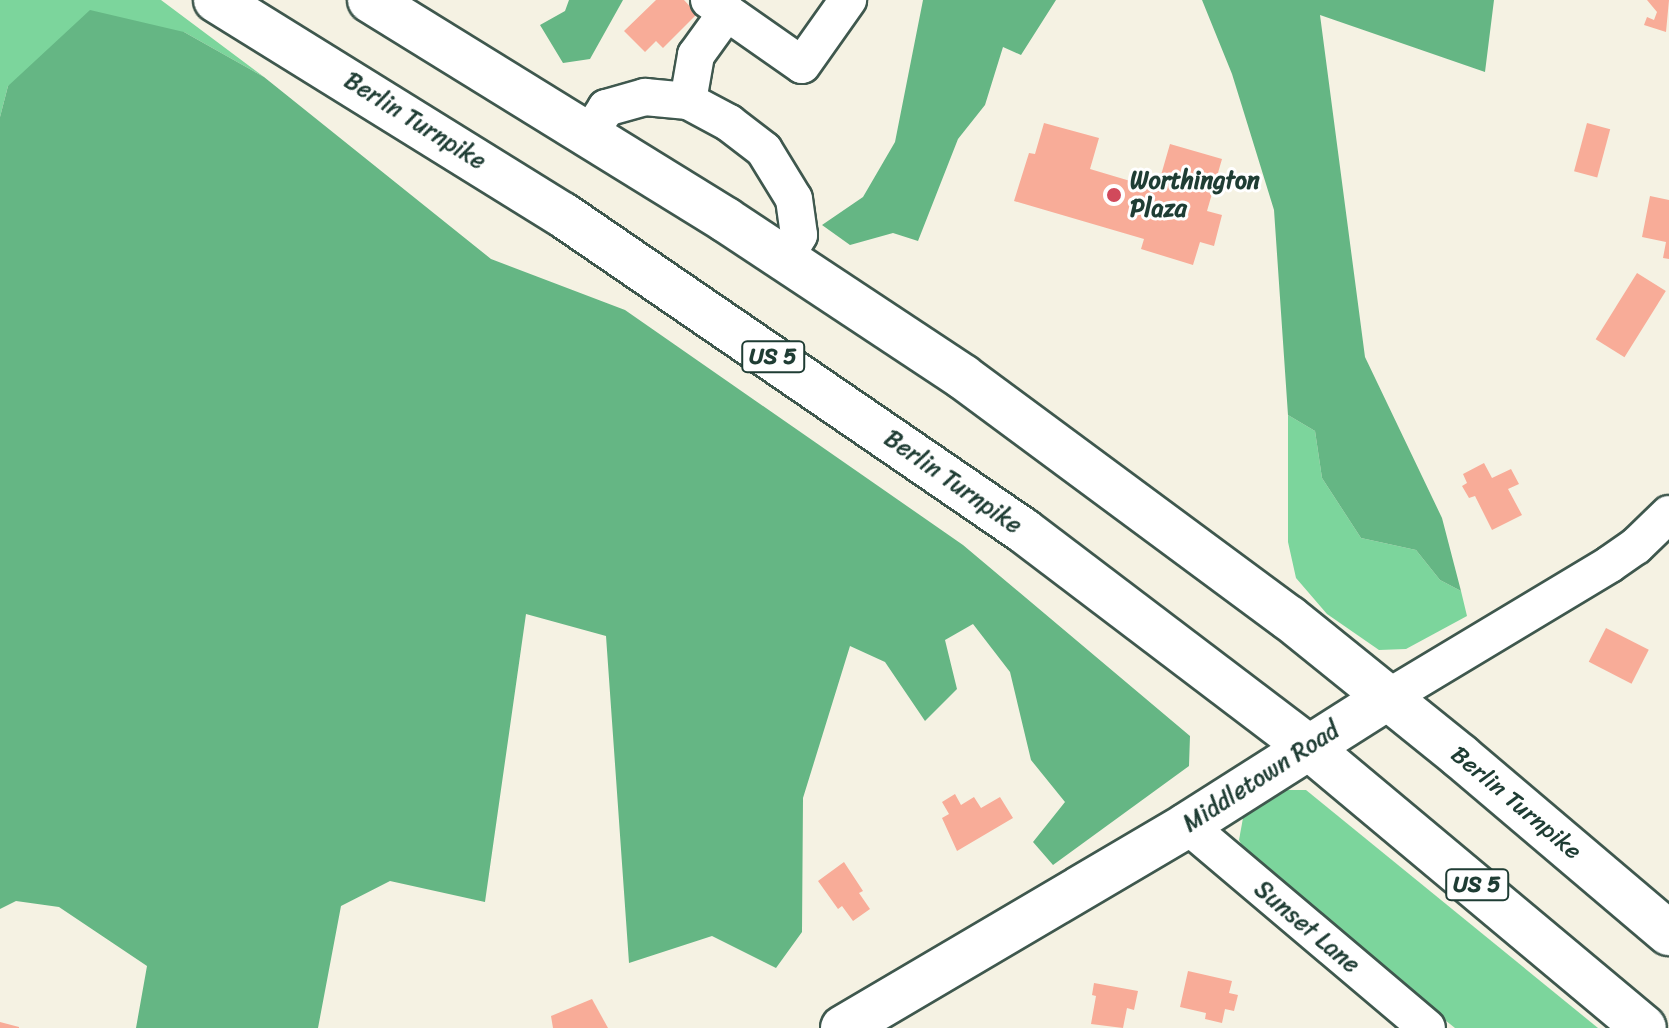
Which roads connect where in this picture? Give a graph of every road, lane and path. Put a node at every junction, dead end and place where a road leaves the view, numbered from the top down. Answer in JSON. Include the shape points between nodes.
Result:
{"nodes":[{"id":1,"x":216,"y":0,"type":"edge"},
{"id":2,"x":370,"y":0,"type":"edge"},
{"id":3,"x":848,"y":0,"type":"edge"},
{"id":4,"x":718,"y":6,"type":"edge"},
{"id":5,"x":688,"y":101,"type":"junction"},
{"id":6,"x":590,"y":133,"type":"junction"},
{"id":7,"x":785,"y":258,"type":"junction"},
{"id":8,"x":1669,"y":514,"type":"edge"},
{"id":9,"x":1389,"y":697,"type":"junction"},
{"id":10,"x":1307,"y":746,"type":"junction"},
{"id":11,"x":1187,"y":825,"type":"junction"},
{"id":12,"x":1669,"y":933,"type":"edge"},
{"id":13,"x":843,"y":1028,"type":"edge"},
{"id":14,"x":1427,"y":1028,"type":"edge"},
{"id":15,"x":1644,"y":1028,"type":"edge"}],
"edges":[{"from":1,"to":10,"type":"main road","name":"Berlin Turnpike","number":"US 5","via":[[443,138],[705,310],[1024,531]]},
{"from":2,"to":6,"type":"main road","name":"Berlin Turnpike"},
{"from":3,"to":4,"type":"street","via":[[802,65]]},
{"from":4,"to":5,"type":"street","via":[[696,55]]},
{"from":5,"to":6,"type":"street","via":[[645,97],[606,108]]},
{"from":5,"to":7,"type":"street","via":[[764,150],[787,186],[799,235]]},
{"from":6,"to":7,"type":"main road","name":"Berlin Turnpike"},
{"from":7,"to":9,"type":"main road","name":"Berlin Turnpike","via":[[963,377]]},
{"from":8,"to":9,"type":"street","name":"Middletown Road","via":[[1610,564]]},
{"from":9,"to":10,"type":"main road","name":"Middletown Road"},
{"from":9,"to":12,"type":"main road","name":"Berlin Turnpike"},
{"from":10,"to":11,"type":"main road","name":"Middletown Road"},
{"from":10,"to":15,"type":"main road","name":"Berlin Turnpike","number":"US 5"},
{"from":11,"to":13,"type":"main road","name":"Middletown Road"},
{"from":11,"to":14,"type":"street","name":"Sunset Lane"}]}
